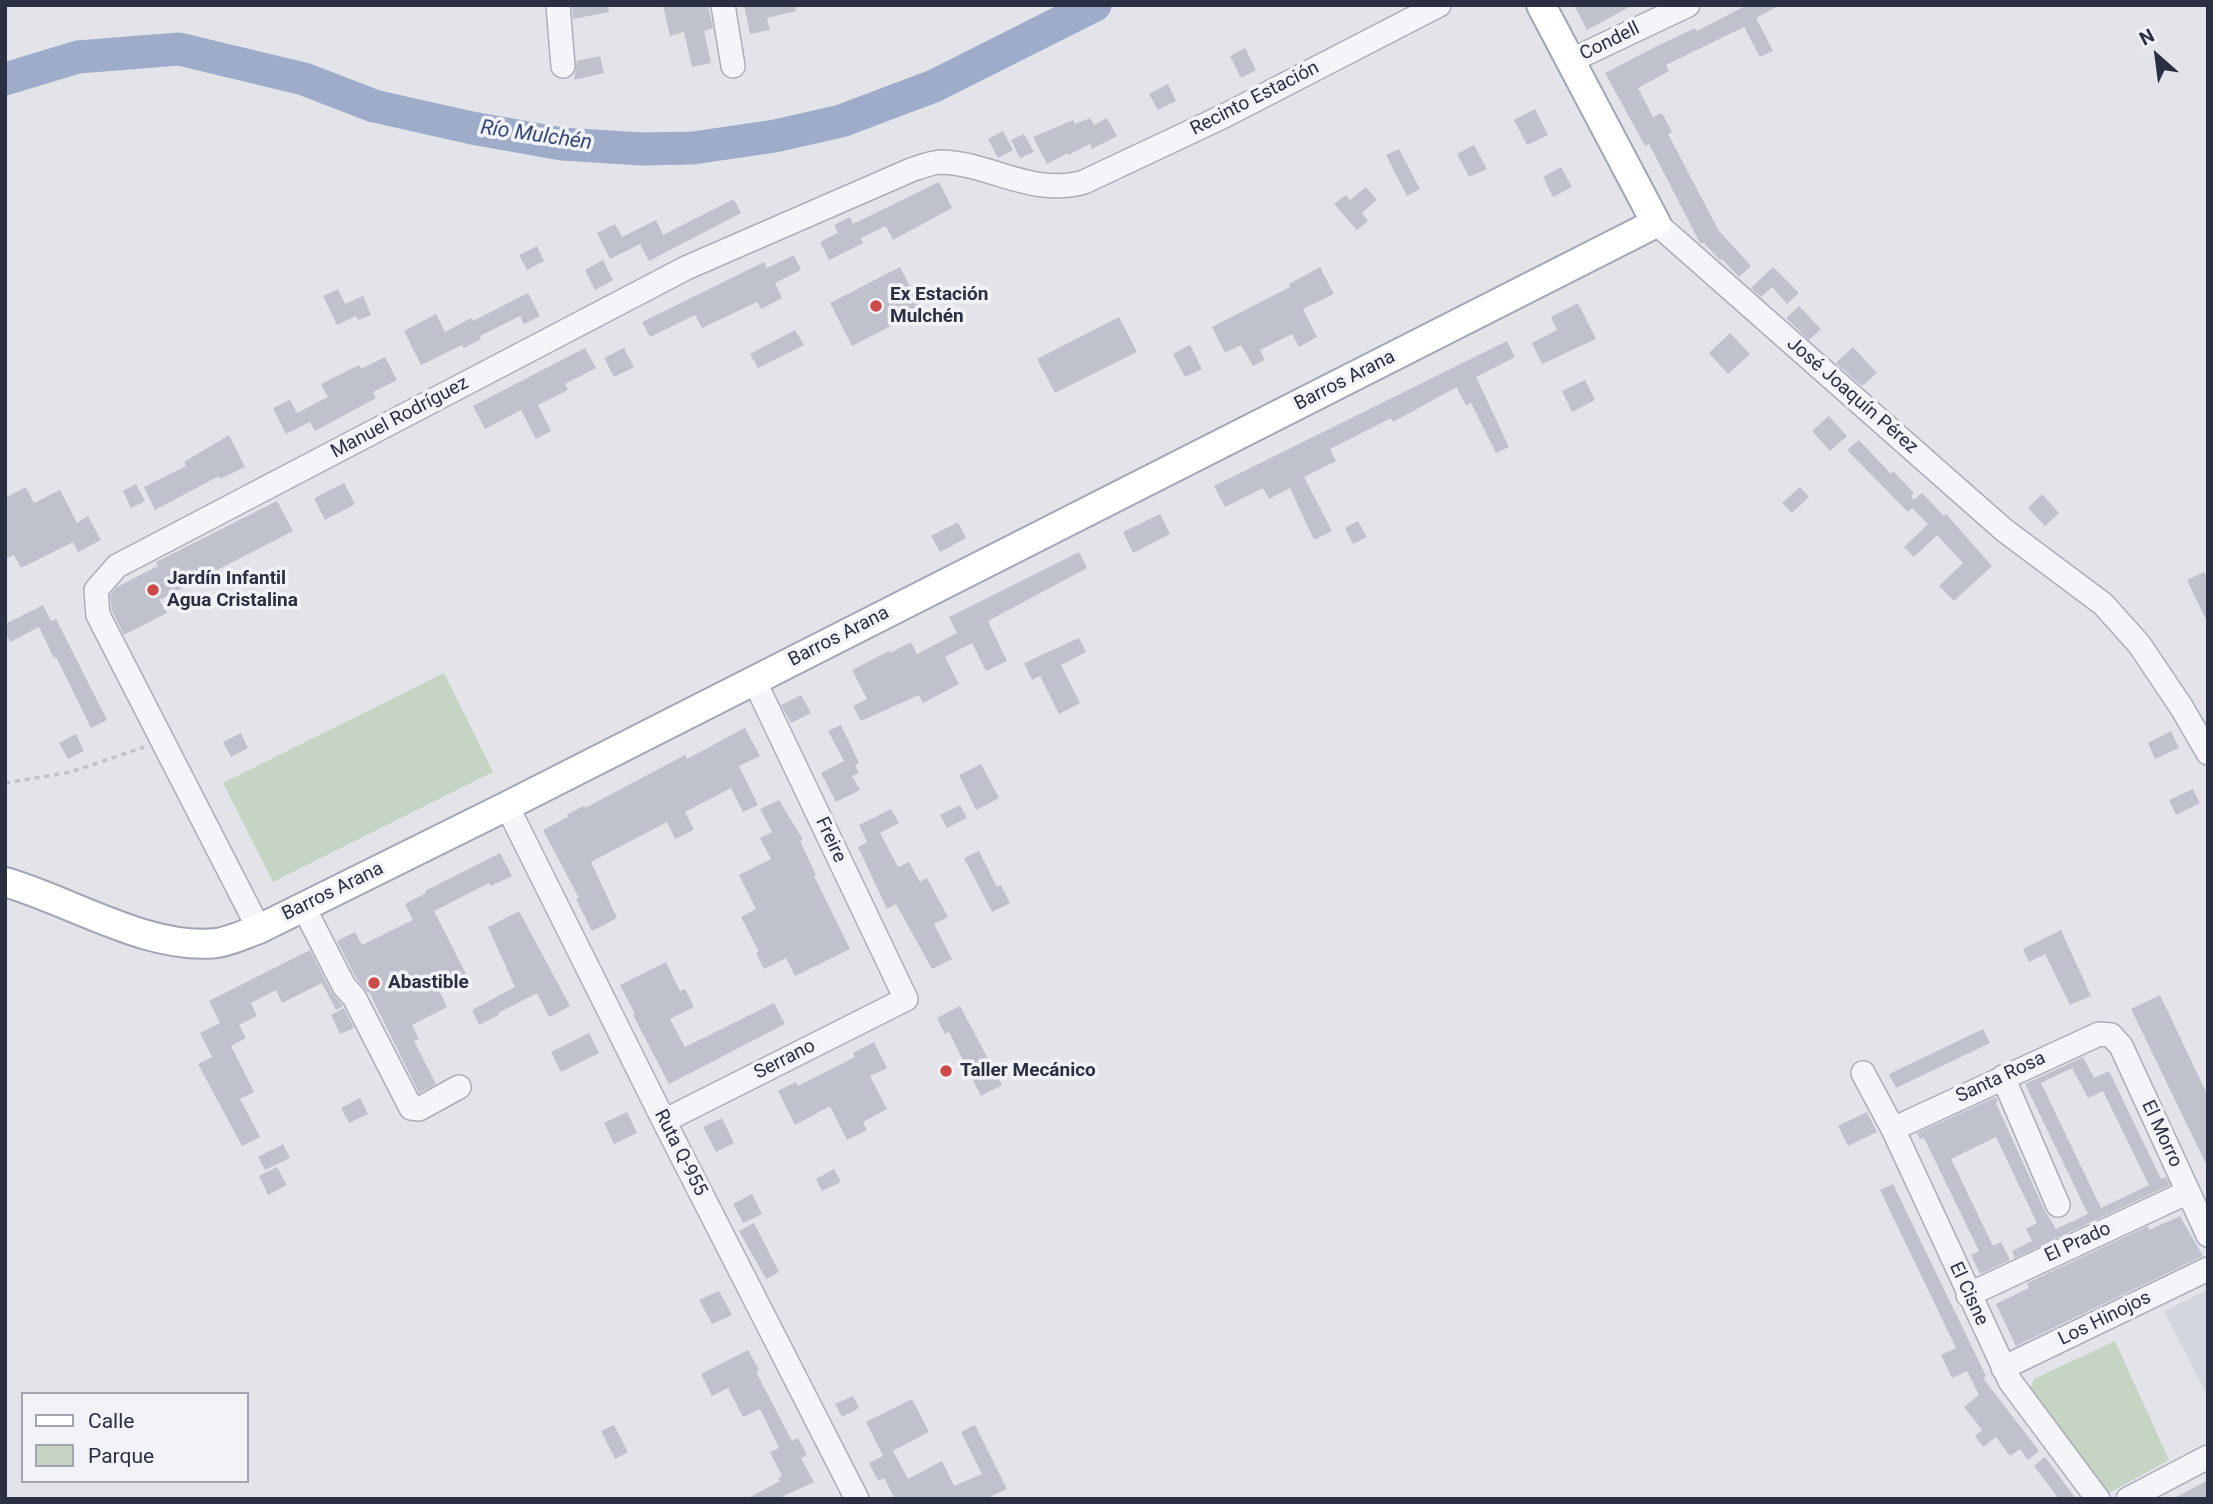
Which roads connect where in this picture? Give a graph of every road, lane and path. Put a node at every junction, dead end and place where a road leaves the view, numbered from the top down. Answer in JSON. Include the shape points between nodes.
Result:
{"nodes":[{"id":1,"x":558,"y":5,"type":"edge"},
{"id":2,"x":723,"y":5,"type":"edge"},
{"id":3,"x":1439,"y":5,"type":"edge"},
{"id":4,"x":1541,"y":5,"type":"edge"},
{"id":5,"x":1688,"y":5,"type":"edge"},
{"id":6,"x":1570,"y":61,"type":"junction"},
{"id":7,"x":563,"y":66,"type":"dead end"},
{"id":8,"x":733,"y":66,"type":"dead end"},
{"id":9,"x":1068,"y":187,"type":"joint"},
{"id":10,"x":1656,"y":223,"type":"junction"},
{"id":11,"x":754,"y":680,"type":"junction"},
{"id":12,"x":162,"y":741,"type":"junction"},
{"id":13,"x":2208,"y":753,"type":"edge"},
{"id":14,"x":5,"y":783,"type":"edge"},
{"id":15,"x":507,"y":806,"type":"junction"},
{"id":16,"x":5,"y":882,"type":"edge"},
{"id":17,"x":303,"y":906,"type":"junction"},
{"id":18,"x":258,"y":929,"type":"junction"},
{"id":19,"x":906,"y":999,"type":"joint"},
{"id":20,"x":2111,"y":1035,"type":"joint"},
{"id":21,"x":1863,"y":1073,"type":"dead end"},
{"id":22,"x":2003,"y":1077,"type":"junction"},
{"id":23,"x":459,"y":1087,"type":"dead end"},
{"id":24,"x":664,"y":1121,"type":"junction"},
{"id":25,"x":1893,"y":1129,"type":"junction"},
{"id":26,"x":2188,"y":1192,"type":"junction"},
{"id":27,"x":2058,"y":1205,"type":"dead end"},
{"id":28,"x":2208,"y":1235,"type":"edge"},
{"id":29,"x":2208,"y":1269,"type":"edge"},
{"id":30,"x":1968,"y":1295,"type":"junction"},
{"id":31,"x":2003,"y":1368,"type":"junction"},
{"id":32,"x":2208,"y":1457,"type":"edge"},
{"id":33,"x":857,"y":1499,"type":"edge"},
{"id":34,"x":2098,"y":1499,"type":"edge"},
{"id":35,"x":2128,"y":1499,"type":"edge"}],
"edges":[{"from":1,"to":7,"type":"street"},
{"from":2,"to":8,"type":"street"},
{"from":3,"to":9,"type":"street","name":"Recinto Estación","via":[[1224,116]]},
{"from":4,"to":6,"type":"main road","name":"José Joaquín Pérez"},
{"from":5,"to":6,"type":"street","name":"Condell"},
{"from":6,"to":10,"type":"main road","name":"José Joaquín Pérez"},
{"from":9,"to":12,"type":"street","name":"Manuel Rodríguez","via":[[1046,187],[961,164],[939,162],[911,170],[686,268],[117,566],[96,590],[97,615]]},
{"from":10,"to":11,"type":"main road","name":"Barros Arana"},
{"from":10,"to":13,"type":"street","name":"José Joaquín Pérez","via":[[2004,530],[2103,604],[2139,644]]},
{"from":11,"to":15,"type":"main road","name":"Barros Arana"},
{"from":11,"to":19,"type":"street","name":"Freire"},
{"from":12,"to":14,"type":"path","via":[[71,772]]},
{"from":12,"to":18,"type":"street","name":"Manuel Rodríguez"},
{"from":15,"to":17,"type":"main road","name":"Barros Arana"},
{"from":15,"to":24,"type":"street","name":"Ruta Q-955"},
{"from":16,"to":18,"type":"main road","name":"Barros Arana","via":[[131,930],[186,943],[220,943]]},
{"from":17,"to":18,"type":"main road","name":"Barros Arana"},
{"from":17,"to":23,"type":"street","via":[[411,1108],[419,1109]]},
{"from":19,"to":24,"type":"street","name":"Serrano"},
{"from":20,"to":22,"type":"street","name":"Santa Rosa","via":[[2099,1034]]},
{"from":20,"to":26,"type":"street","name":"El Morro","via":[[2121,1046]]},
{"from":21,"to":25,"type":"street","name":"El Cisne"},
{"from":22,"to":25,"type":"street","name":"Santa Rosa"},
{"from":22,"to":27,"type":"street"},
{"from":24,"to":33,"type":"street","name":"Ruta Q-955"},
{"from":25,"to":30,"type":"street","name":"El Cisne"},
{"from":26,"to":28,"type":"street","name":"El Morro"},
{"from":26,"to":30,"type":"street","name":"El Prado"},
{"from":29,"to":31,"type":"street","name":"Los Hinojos"},
{"from":30,"to":31,"type":"street","name":"El Cisne"},
{"from":31,"to":34,"type":"street","name":"El Cisne"},
{"from":32,"to":35,"type":"street"}]}
